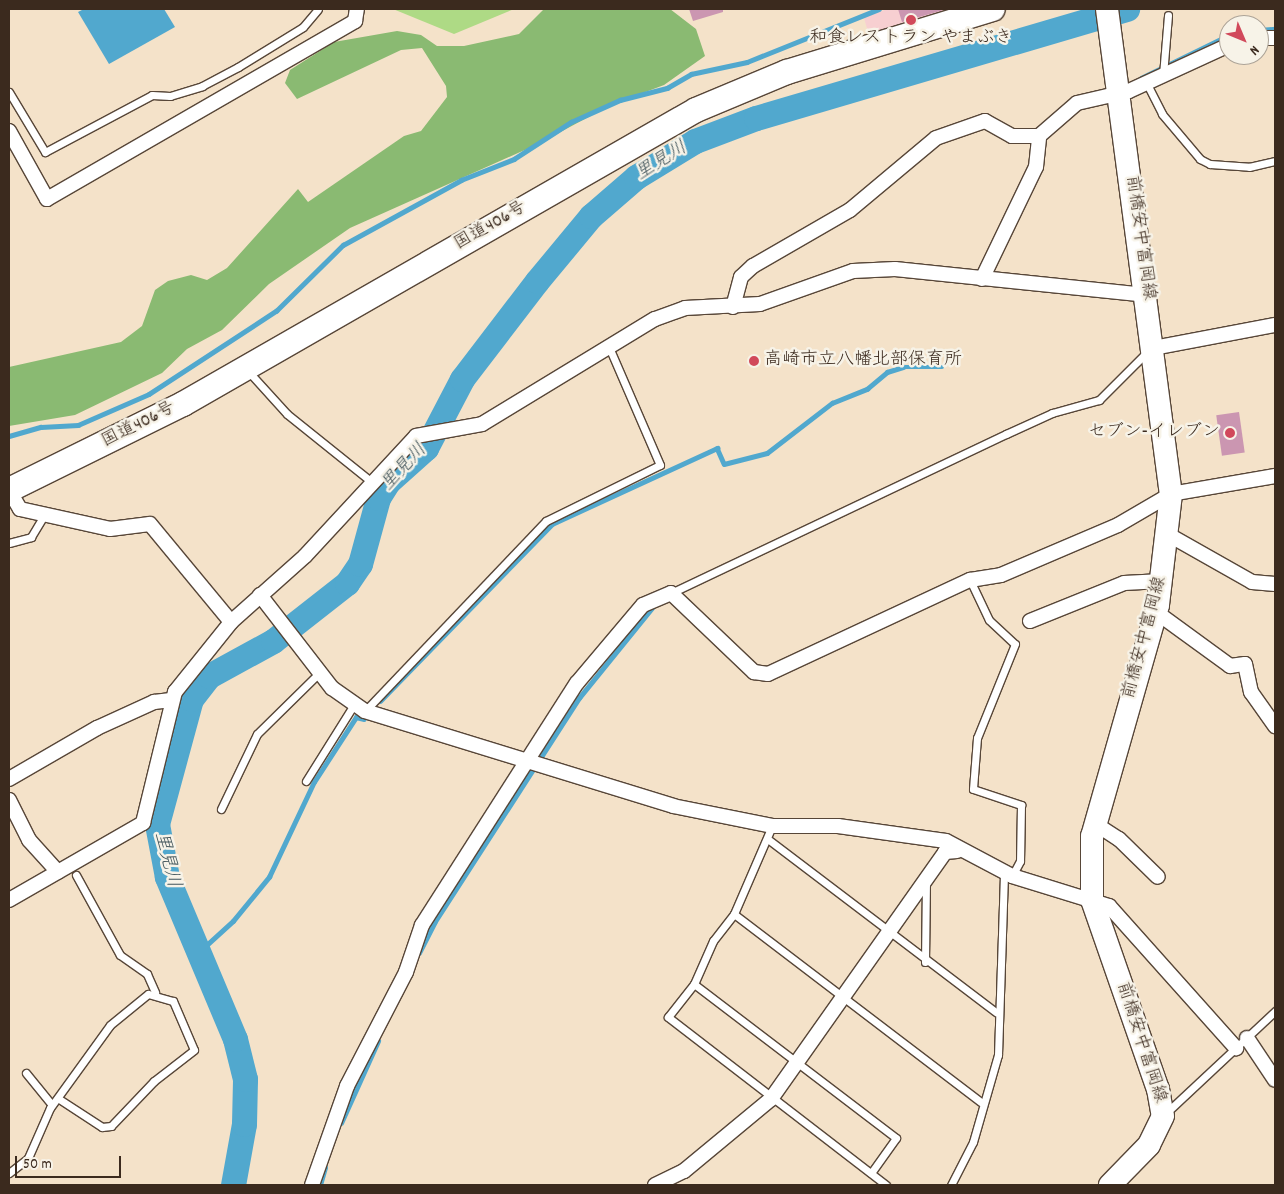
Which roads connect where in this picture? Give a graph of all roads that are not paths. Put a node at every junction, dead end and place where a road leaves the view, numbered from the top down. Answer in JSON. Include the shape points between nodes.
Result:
{"nodes":[{"id":1,"x":318,"y":9,"type":"edge"},
{"id":2,"x":357,"y":9,"type":"edge"},
{"id":3,"x":992,"y":9,"type":"edge"},
{"id":4,"x":1168,"y":15,"type":"dead end"},
{"id":5,"x":1108,"y":19,"type":"edge"},
{"id":6,"x":1219,"y":50,"type":"edge"},
{"id":7,"x":1163,"y":75,"type":"junction"},
{"id":8,"x":1146,"y":82,"type":"junction"},
{"id":9,"x":9,"y":92,"type":"edge"},
{"id":10,"x":1118,"y":94,"type":"junction"},
{"id":11,"x":9,"y":131,"type":"edge"},
{"id":12,"x":1039,"y":136,"type":"junction"},
{"id":13,"x":1275,"y":160,"type":"edge"},
{"id":14,"x":982,"y":279,"type":"junction"},
{"id":15,"x":1148,"y":295,"type":"junction"},
{"id":16,"x":733,"y":307,"type":"junction"},
{"id":17,"x":1275,"y":325,"type":"edge"},
{"id":18,"x":609,"y":347,"type":"junction"},
{"id":19,"x":1153,"y":348,"type":"junction"},
{"id":20,"x":246,"y":368,"type":"junction"},
{"id":21,"x":1275,"y":476,"type":"edge"},
{"id":22,"x":372,"y":482,"type":"junction"},
{"id":23,"x":9,"y":490,"type":"edge"},
{"id":24,"x":1171,"y":494,"type":"junction"},
{"id":25,"x":45,"y":514,"type":"junction"},
{"id":26,"x":1169,"y":535,"type":"junction"},
{"id":27,"x":9,"y":543,"type":"edge"},
{"id":28,"x":970,"y":580,"type":"junction"},
{"id":29,"x":1162,"y":581,"type":"junction"},
{"id":30,"x":1275,"y":584,"type":"edge"},
{"id":31,"x":671,"y":593,"type":"junction"},
{"id":32,"x":260,"y":595,"type":"junction"},
{"id":33,"x":1156,"y":612,"type":"junction"},
{"id":34,"x":1030,"y":621,"type":"dead end"},
{"id":35,"x":231,"y":622,"type":"junction"},
{"id":36,"x":319,"y":673,"type":"junction"},
{"id":37,"x":171,"y":700,"type":"junction"},
{"id":38,"x":359,"y":708,"type":"junction"},
{"id":39,"x":1275,"y":726,"type":"edge"},
{"id":40,"x":526,"y":762,"type":"junction"},
{"id":41,"x":9,"y":779,"type":"edge"},
{"id":42,"x":306,"y":780,"type":"dead end"},
{"id":43,"x":9,"y":800,"type":"edge"},
{"id":44,"x":221,"y":809,"type":"dead end"},
{"id":45,"x":1094,"y":823,"type":"junction"},
{"id":46,"x":772,"y":826,"type":"junction"},
{"id":47,"x":769,"y":840,"type":"junction"},
{"id":48,"x":957,"y":850,"type":"junction"},
{"id":49,"x":58,"y":872,"type":"junction"},
{"id":50,"x":76,"y":874,"type":"dead end"},
{"id":51,"x":1008,"y":874,"type":"junction"},
{"id":52,"x":1158,"y":877,"type":"dead end"},
{"id":53,"x":926,"y":880,"type":"junction"},
{"id":54,"x":9,"y":900,"type":"edge"},
{"id":55,"x":1092,"y":900,"type":"junction"},
{"id":56,"x":734,"y":914,"type":"junction"},
{"id":57,"x":889,"y":933,"type":"junction"},
{"id":58,"x":925,"y":962,"type":"junction"},
{"id":59,"x":694,"y":984,"type":"junction"},
{"id":60,"x":155,"y":992,"type":"junction"},
{"id":61,"x":843,"y":998,"type":"junction"},
{"id":62,"x":1275,"y":1011,"type":"edge"},
{"id":63,"x":996,"y":1012,"type":"junction"},
{"id":64,"x":1247,"y":1038,"type":"junction"},
{"id":65,"x":1236,"y":1048,"type":"junction"},
{"id":66,"x":797,"y":1063,"type":"junction"},
{"id":67,"x":26,"y":1073,"type":"dead end"},
{"id":68,"x":1275,"y":1080,"type":"edge"},
{"id":69,"x":59,"y":1098,"type":"junction"},
{"id":70,"x":771,"y":1099,"type":"junction"},
{"id":71,"x":981,"y":1102,"type":"junction"},
{"id":72,"x":52,"y":1105,"type":"junction"},
{"id":73,"x":1163,"y":1116,"type":"junction"},
{"id":74,"x":9,"y":1173,"type":"edge"},
{"id":75,"x":871,"y":1173,"type":"junction"},
{"id":76,"x":312,"y":1185,"type":"edge"},
{"id":77,"x":656,"y":1185,"type":"edge"},
{"id":78,"x":886,"y":1185,"type":"edge"},
{"id":79,"x":951,"y":1185,"type":"edge"},
{"id":80,"x":1110,"y":1185,"type":"edge"}],
"edges":[{"from":1,"to":9,"type":"lane","via":[[303,27],[231,71],[178,93],[152,95],[45,152]]},
{"from":2,"to":11,"type":"street","via":[[355,21],[47,198]]},
{"from":3,"to":20,"type":"highway","name":"国道406号","via":[[787,72],[696,110]]},
{"from":4,"to":7,"type":"lane"},
{"from":5,"to":10,"type":"main road","name":"前橋安中富岡線"},
{"from":6,"to":7,"type":"street"},
{"from":7,"to":8,"type":"street"},
{"from":8,"to":10,"type":"street"},
{"from":8,"to":13,"type":"lane","via":[[1162,114],[1200,159],[1210,164],[1249,166]]},
{"from":10,"to":12,"type":"street","via":[[1077,103]]},
{"from":10,"to":15,"type":"main road","name":"前橋安中富岡線"},
{"from":12,"to":14,"type":"street","via":[[1036,167]]},
{"from":12,"to":16,"type":"street","via":[[1012,136],[985,121],[936,138],[850,210],[753,266],[741,277]]},
{"from":14,"to":15,"type":"street"},
{"from":14,"to":16,"type":"street","via":[[895,269],[853,270],[760,304]]},
{"from":15,"to":19,"type":"main road","name":"前橋安中富岡線"},
{"from":16,"to":18,"type":"street","via":[[685,308],[655,319]]},
{"from":17,"to":19,"type":"street"},
{"from":18,"to":22,"type":"street","via":[[482,424],[422,434]]},
{"from":18,"to":38,"type":"lane","via":[[660,465],[546,521]]},
{"from":19,"to":24,"type":"main road","name":"前橋安中富岡線"},
{"from":19,"to":31,"type":"lane","via":[[1098,400],[1006,434]]},
{"from":20,"to":22,"type":"lane","via":[[261,391]]},
{"from":20,"to":23,"type":"highway","name":"国道406号"},
{"from":21,"to":24,"type":"street"},
{"from":22,"to":32,"type":"street","via":[[332,529]]},
{"from":23,"to":25,"type":"street","via":[[20,509]]},
{"from":24,"to":26,"type":"main road","name":"前橋安中富岡線"},
{"from":24,"to":28,"type":"street","via":[[1118,525],[1001,575]]},
{"from":25,"to":27,"type":"lane","via":[[31,537]]},
{"from":25,"to":35,"type":"street","via":[[110,529],[150,524]]},
{"from":26,"to":29,"type":"main road","name":"前橋安中富岡線"},
{"from":26,"to":30,"type":"street","via":[[1252,582]]},
{"from":28,"to":31,"type":"street","via":[[762,675]]},
{"from":28,"to":51,"type":"lane","via":[[990,620],[1015,644],[977,738],[973,789],[1021,805],[1020,861]]},
{"from":29,"to":33,"type":"main road","name":"前橋安中富岡線"},
{"from":29,"to":34,"type":"street","via":[[1124,583]]},
{"from":31,"to":40,"type":"street","via":[[643,605],[578,683]]},
{"from":32,"to":35,"type":"street"},
{"from":32,"to":36,"type":"street","via":[[294,635]]},
{"from":33,"to":39,"type":"street","via":[[1230,666],[1245,664],[1251,692]]},
{"from":33,"to":45,"type":"main road","name":"前橋安中富岡線"},
{"from":35,"to":37,"type":"street"},
{"from":36,"to":38,"type":"street"},
{"from":36,"to":44,"type":"lane","via":[[261,728]]},
{"from":37,"to":41,"type":"street","via":[[154,702],[97,728]]},
{"from":37,"to":49,"type":"street","via":[[143,823]]},
{"from":38,"to":40,"type":"street"},
{"from":38,"to":42,"type":"lane"},
{"from":40,"to":46,"type":"street","via":[[672,806]]},
{"from":40,"to":76,"type":"street","via":[[422,925],[406,972],[347,1086]]},
{"from":43,"to":49,"type":"street","via":[[29,840]]},
{"from":45,"to":52,"type":"street","via":[[1119,839]]},
{"from":45,"to":55,"type":"main road","name":"前橋安中富岡線"},
{"from":46,"to":47,"type":"lane"},
{"from":46,"to":48,"type":"street","via":[[838,826],[946,841]]},
{"from":47,"to":56,"type":"lane"},
{"from":47,"to":57,"type":"lane"},
{"from":48,"to":51,"type":"street"},
{"from":48,"to":53,"type":"street","via":[[945,852]]},
{"from":49,"to":54,"type":"street"},
{"from":50,"to":60,"type":"lane","via":[[120,955],[147,974]]},
{"from":51,"to":55,"type":"street"},
{"from":51,"to":63,"type":"lane"},
{"from":53,"to":57,"type":"street"},
{"from":53,"to":58,"type":"lane"},
{"from":55,"to":65,"type":"street","via":[[1108,906]]},
{"from":55,"to":73,"type":"main road","name":"前橋安中富岡線","via":[[1158,1089]]},
{"from":56,"to":59,"type":"lane","via":[[713,941]]},
{"from":56,"to":61,"type":"lane"},
{"from":57,"to":58,"type":"lane"},
{"from":57,"to":61,"type":"street"},
{"from":58,"to":63,"type":"lane"},
{"from":59,"to":66,"type":"lane"},
{"from":59,"to":70,"type":"lane","via":[[668,1017]]},
{"from":60,"to":69,"type":"lane","via":[[110,1026]]},
{"from":60,"to":69,"type":"lane","via":[[173,1001],[194,1050],[154,1081],[107,1128]]},
{"from":61,"to":66,"type":"street"},
{"from":61,"to":71,"type":"lane"},
{"from":62,"to":64,"type":"lane"},
{"from":63,"to":71,"type":"lane","via":[[998,1055]]},
{"from":64,"to":65,"type":"lane"},
{"from":64,"to":68,"type":"street"},
{"from":65,"to":73,"type":"lane"},
{"from":66,"to":70,"type":"street"},
{"from":66,"to":75,"type":"lane","via":[[896,1138]]},
{"from":67,"to":72,"type":"lane"},
{"from":69,"to":72,"type":"lane"},
{"from":70,"to":75,"type":"lane"},
{"from":70,"to":77,"type":"street","via":[[684,1171]]},
{"from":71,"to":79,"type":"lane","via":[[973,1142]]},
{"from":72,"to":74,"type":"lane","via":[[37,1145]]},
{"from":73,"to":80,"type":"main road","name":"前橋安中富岡線","via":[[1150,1145]]},
{"from":75,"to":78,"type":"lane"}]}
